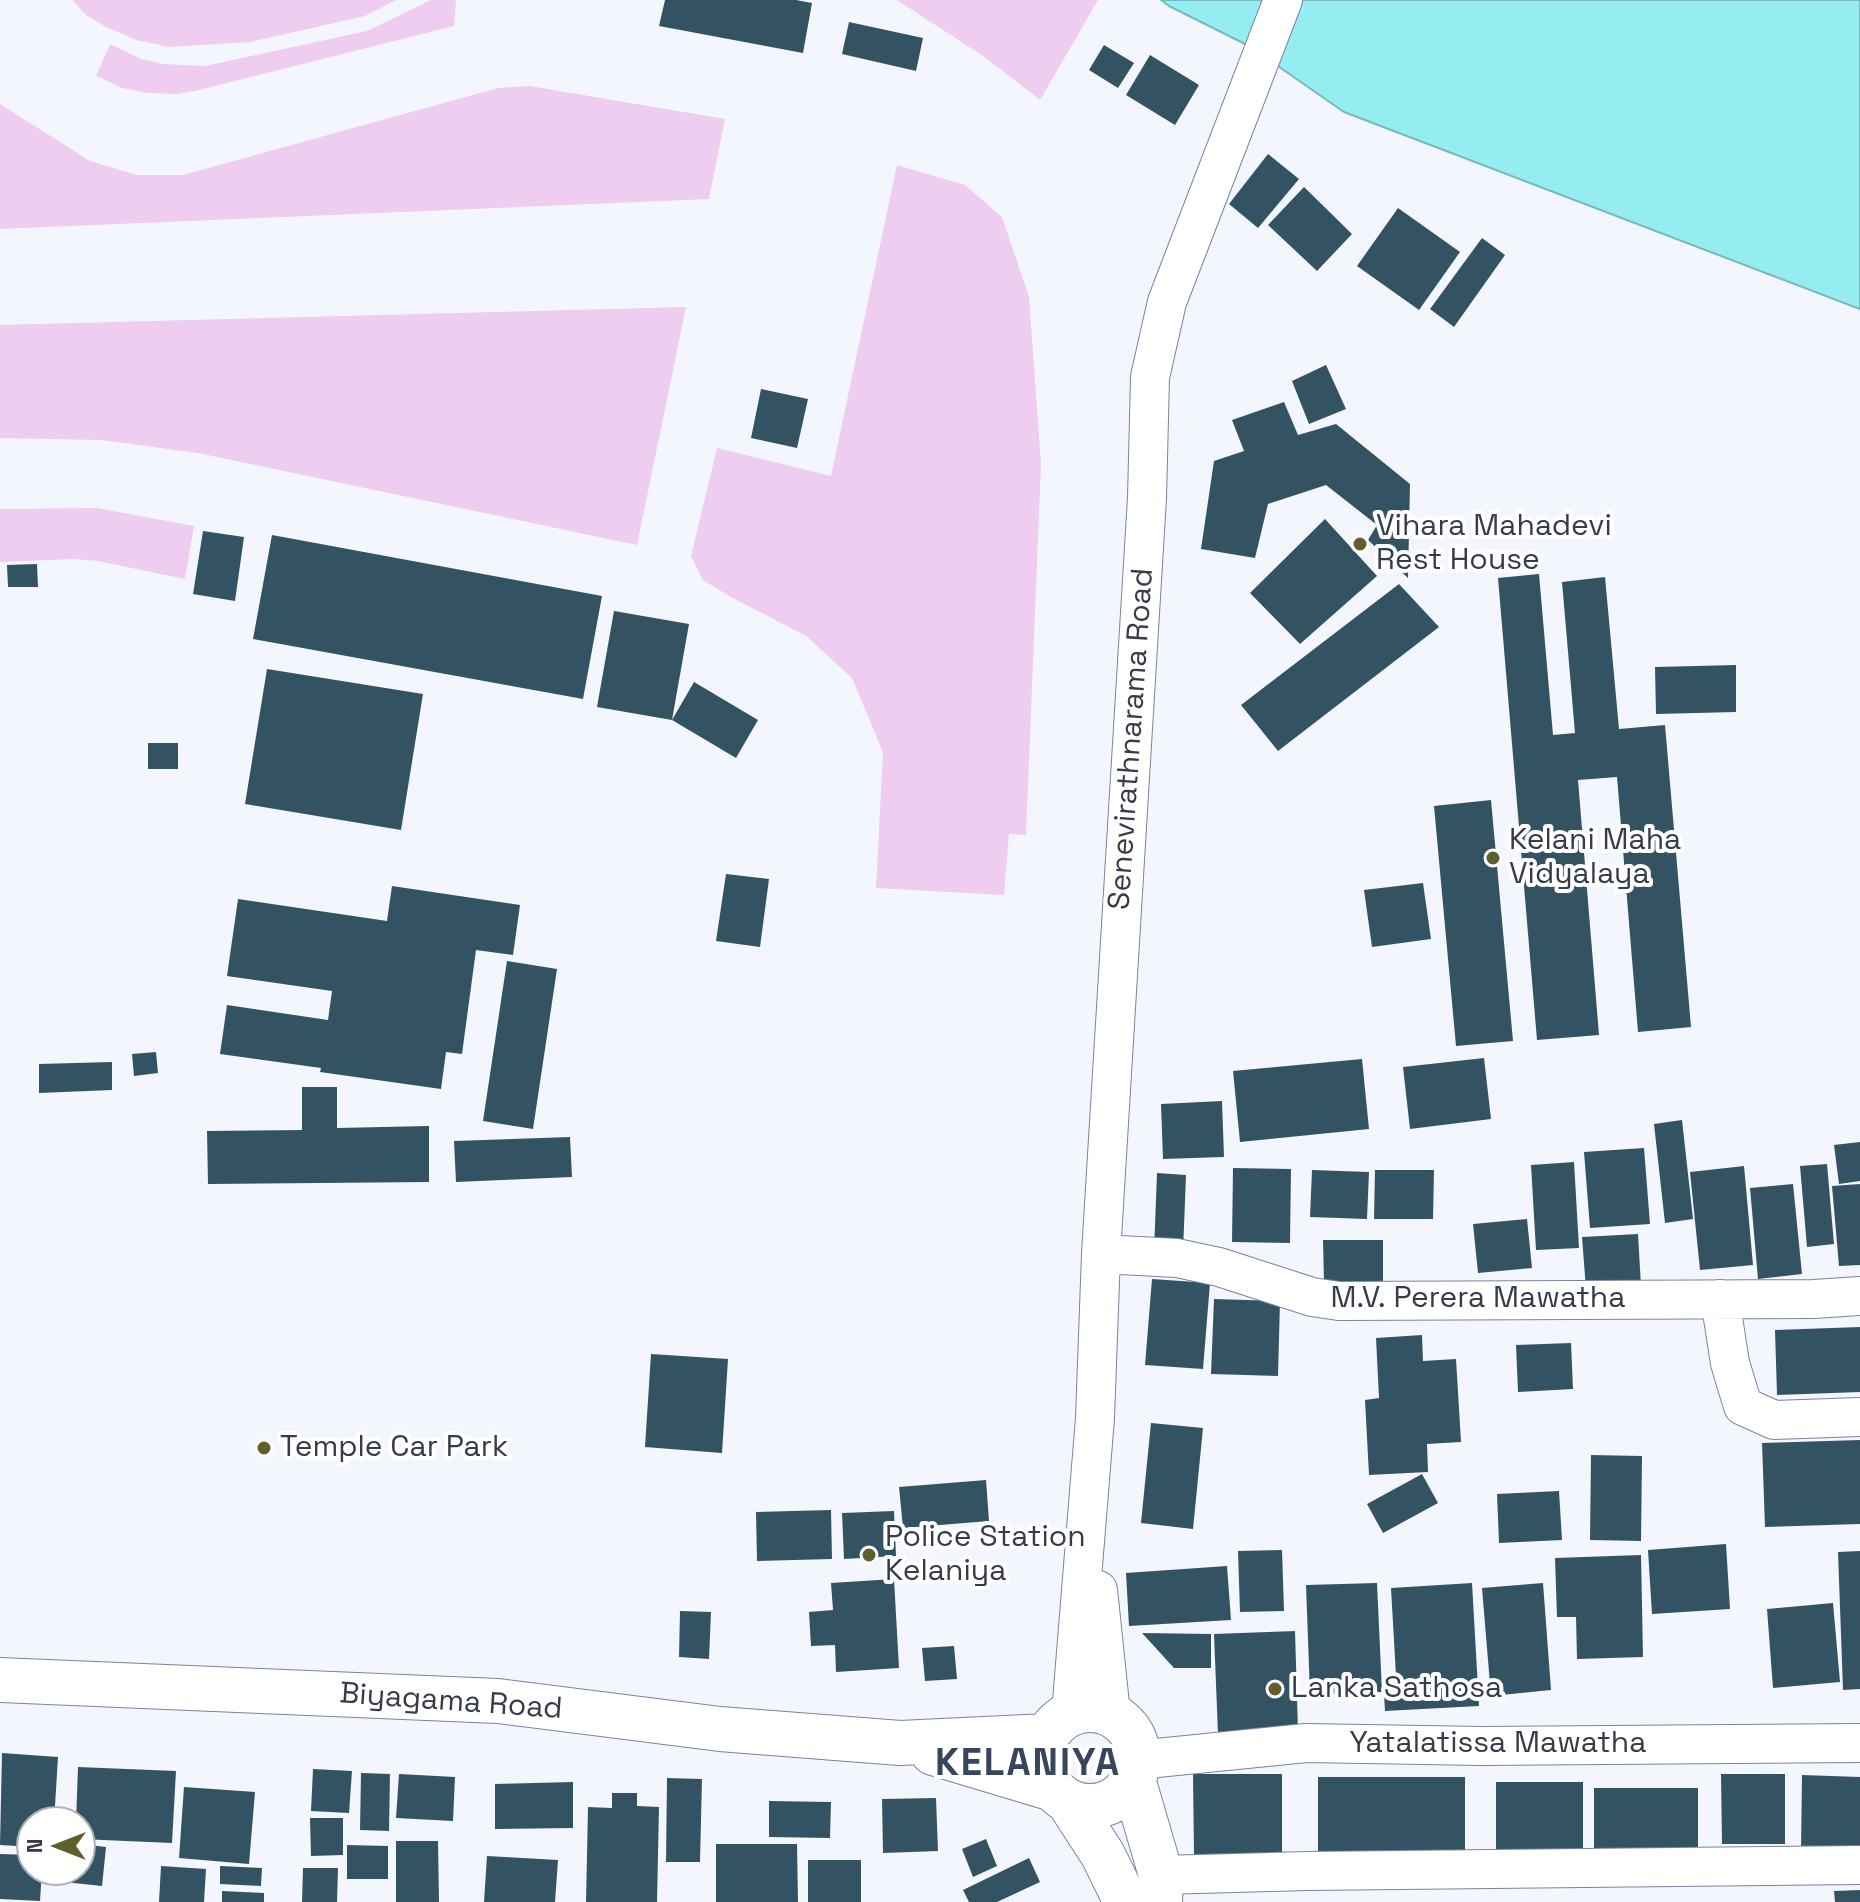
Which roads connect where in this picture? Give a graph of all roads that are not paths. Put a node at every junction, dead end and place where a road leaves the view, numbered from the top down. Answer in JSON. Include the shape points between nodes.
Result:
{"nodes":[{"id":1,"x":1283,"y":0,"type":"edge"},
{"id":2,"x":1101,"y":1254,"type":"junction"},
{"id":3,"x":1860,"y":1296,"type":"edge"},
{"id":4,"x":1720,"y":1299,"type":"junction"},
{"id":5,"x":1860,"y":1417,"type":"edge"},
{"id":6,"x":0,"y":1680,"type":"edge"},
{"id":7,"x":1076,"y":1721,"type":"junction"},
{"id":8,"x":900,"y":1743,"type":"junction"},
{"id":9,"x":1860,"y":1743,"type":"edge"},
{"id":10,"x":1135,"y":1769,"type":"junction"},
{"id":11,"x":1060,"y":1795,"type":"junction"},
{"id":12,"x":1860,"y":1865,"type":"edge"},
{"id":13,"x":1160,"y":1889,"type":"edge"},
{"id":14,"x":1126,"y":1902,"type":"edge"}],
"edges":[{"from":1,"to":2,"type":"street","name":"Senevirathnarama Road","via":[[1167,302],[1150,377]]},
{"from":2,"to":4,"type":"street","name":"M.V. Perera Mawatha","via":[[1177,1258],[1339,1301]]},
{"from":2,"to":7,"type":"street","name":"Senevirathnarama Road"},
{"from":3,"to":4,"type":"street","name":"M.V. Perera Mawatha"},
{"from":4,"to":5,"type":"street","via":[[1743,1406],[1774,1420]]},
{"from":6,"to":8,"type":"main road","name":"Biyagama Road","via":[[498,1701],[720,1729]]},
{"from":7,"to":8,"type":"main road","name":"Biyagama Road"},
{"from":7,"to":10,"type":"main road","via":[[1126,1727],[1136,1746]]},
{"from":7,"to":11,"type":"main road","via":[[1042,1754],[1044,1772]]},
{"from":8,"to":11,"type":"main road","name":"Biyagama Road"},
{"from":9,"to":10,"type":"street","name":"Yatalatissa Mawatha","via":[[1306,1743]]},
{"from":10,"to":11,"type":"main road","via":[[1123,1793],[1106,1803],[1087,1806]]},
{"from":10,"to":13,"type":"main road"},
{"from":11,"to":14,"type":"main road","via":[[1103,1855]]},
{"from":12,"to":13,"type":"street","via":[[1308,1871]]}]}
